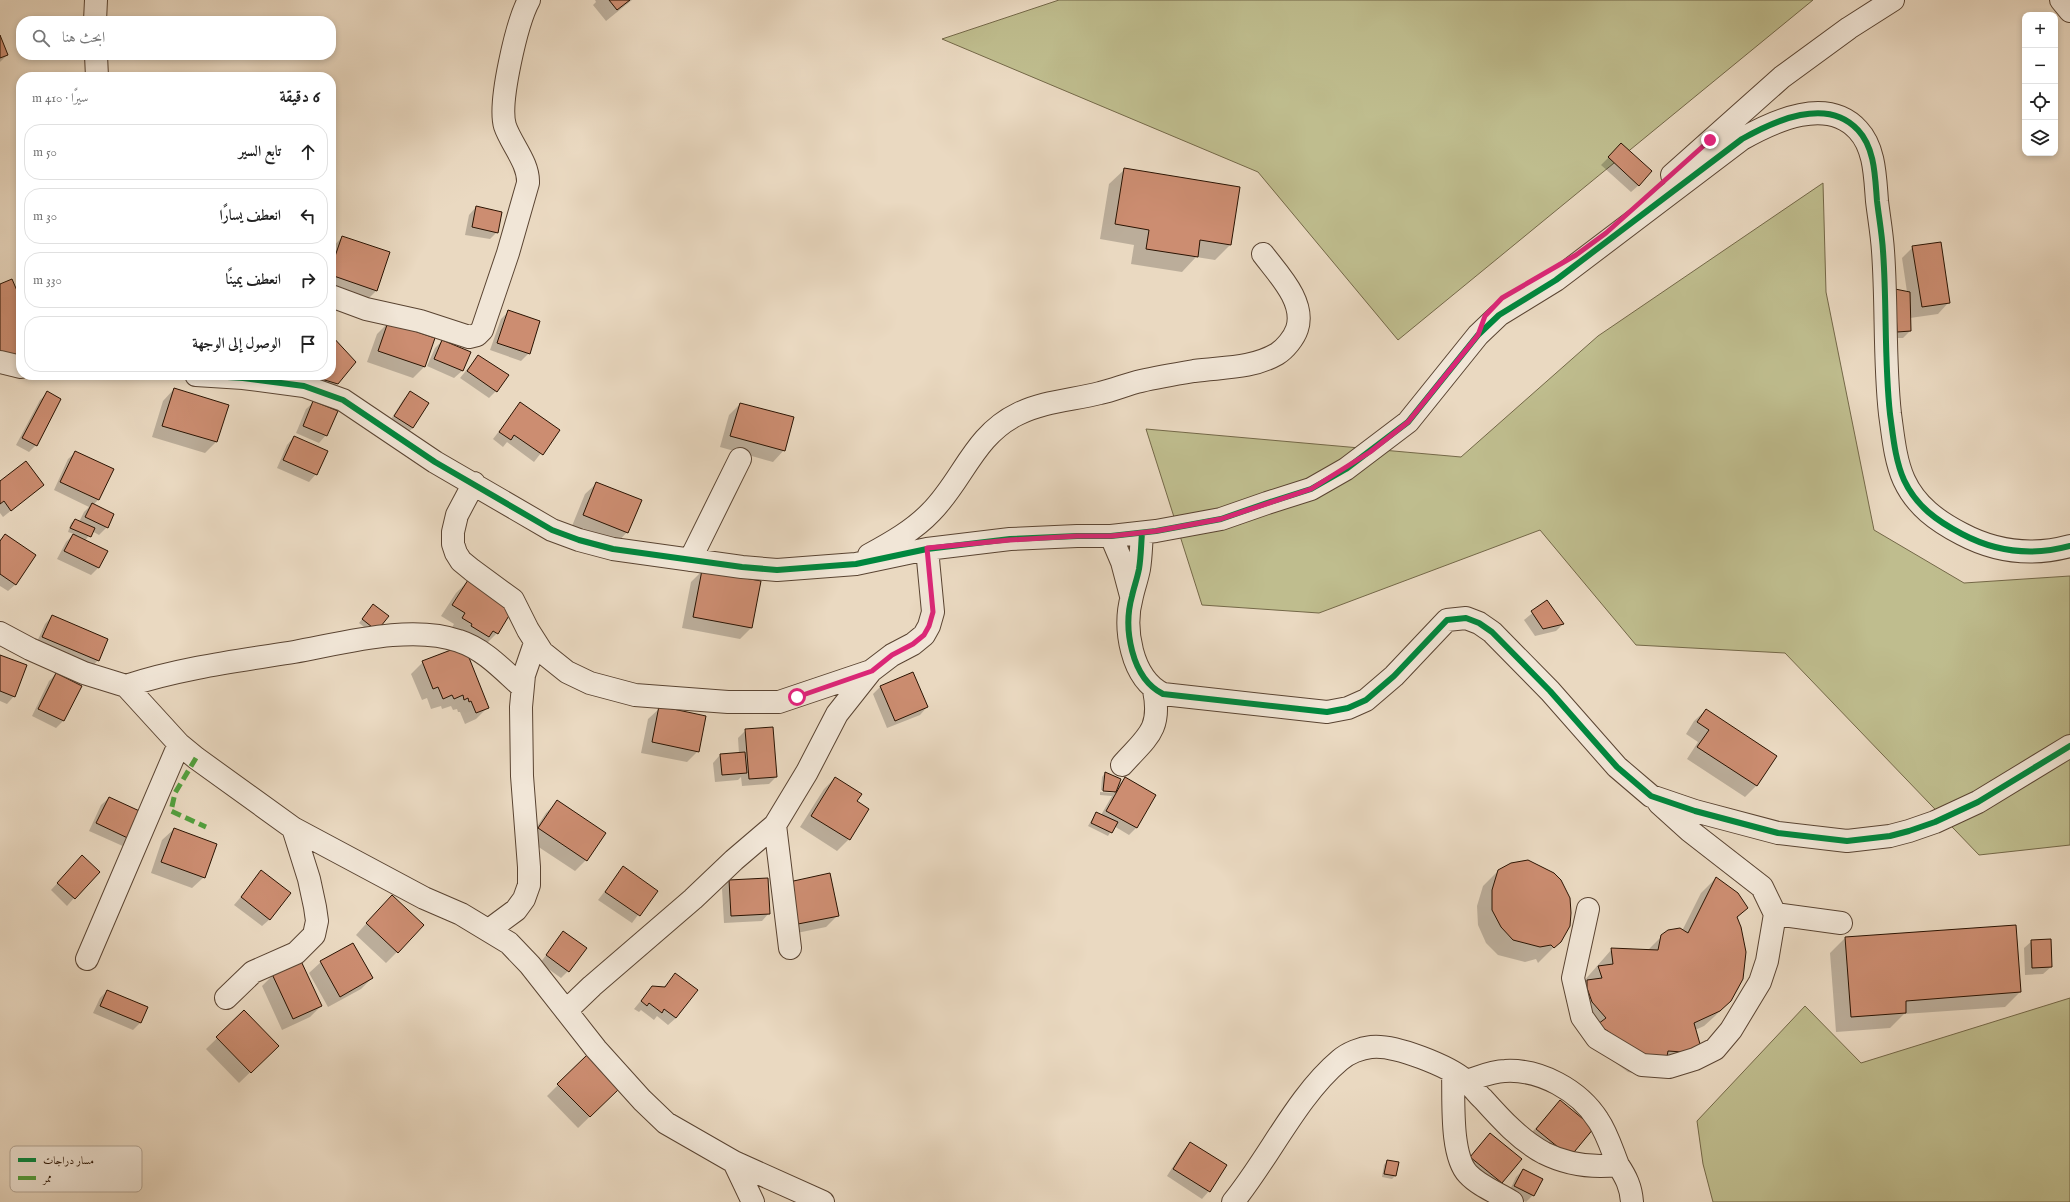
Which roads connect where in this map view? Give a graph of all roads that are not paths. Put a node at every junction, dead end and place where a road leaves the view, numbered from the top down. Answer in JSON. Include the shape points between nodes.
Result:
{"nodes":[{"id":1,"x":96,"y":0,"type":"edge"},
{"id":2,"x":529,"y":0,"type":"edge"},
{"id":3,"x":1893,"y":0,"type":"edge"},
{"id":4,"x":2061,"y":0,"type":"edge"},
{"id":5,"x":2070,"y":11,"type":"edge"},
{"id":6,"x":95,"y":16,"type":"edge"},
{"id":7,"x":96,"y":60,"type":"edge"},
{"id":8,"x":97,"y":72,"type":"edge"},
{"id":9,"x":1263,"y":254,"type":"dead end"},
{"id":10,"x":336,"y":298,"type":"edge"},
{"id":11,"x":1478,"y":335,"type":"junction"},
{"id":12,"x":0,"y":362,"type":"edge"},
{"id":13,"x":16,"y":365,"type":"edge"},
{"id":14,"x":258,"y":380,"type":"edge"},
{"id":15,"x":740,"y":459,"type":"dead end"},
{"id":16,"x":474,"y":483,"type":"junction"},
{"id":17,"x":1142,"y":533,"type":"junction"},
{"id":18,"x":1111,"y":536,"type":"junction"},
{"id":19,"x":2070,"y":546,"type":"edge"},
{"id":20,"x":927,"y":548,"type":"junction"},
{"id":21,"x":690,"y":560,"type":"junction"},
{"id":22,"x":856,"y":564,"type":"junction"},
{"id":23,"x":1131,"y":597,"type":"junction"},
{"id":24,"x":0,"y":633,"type":"edge"},
{"id":25,"x":535,"y":643,"type":"junction"},
{"id":26,"x":872,"y":671,"type":"junction"},
{"id":27,"x":126,"y":686,"type":"junction"},
{"id":28,"x":522,"y":687,"type":"junction"},
{"id":29,"x":1154,"y":690,"type":"junction"},
{"id":30,"x":179,"y":744,"type":"junction"},
{"id":31,"x":2070,"y":746,"type":"edge"},
{"id":32,"x":1122,"y":765,"type":"dead end"},
{"id":33,"x":1651,"y":796,"type":"junction"},
{"id":34,"x":775,"y":825,"type":"junction"},
{"id":35,"x":293,"y":828,"type":"junction"},
{"id":36,"x":1588,"y":909,"type":"dead end"},
{"id":37,"x":1775,"y":914,"type":"junction"},
{"id":38,"x":1841,"y":923,"type":"dead end"},
{"id":39,"x":489,"y":930,"type":"junction"},
{"id":40,"x":790,"y":948,"type":"dead end"},
{"id":41,"x":87,"y":959,"type":"dead end"},
{"id":42,"x":226,"y":998,"type":"dead end"},
{"id":43,"x":566,"y":1011,"type":"junction"},
{"id":44,"x":1460,"y":1077,"type":"junction"},
{"id":45,"x":734,"y":1162,"type":"junction"},
{"id":46,"x":1618,"y":1165,"type":"junction"},
{"id":47,"x":753,"y":1202,"type":"edge"},
{"id":48,"x":823,"y":1202,"type":"edge"},
{"id":49,"x":1232,"y":1202,"type":"edge"},
{"id":50,"x":1512,"y":1202,"type":"edge"},
{"id":51,"x":1632,"y":1202,"type":"edge"}],
"edges":[{"from":1,"to":6,"type":"street"},
{"from":2,"to":10,"type":"street","via":[[518,25],[503,113],[506,128],[526,171],[528,183],[482,330],[473,336],[465,336],[420,321],[366,309]]},
{"from":3,"to":11,"type":"street","via":[[1849,28],[1782,77],[1606,233],[1576,255],[1502,298],[1485,316]]},
{"from":4,"to":5,"type":"street"},
{"from":7,"to":8,"type":"street"},
{"from":9,"to":22,"type":"street","via":[[1287,285],[1298,314],[1297,328],[1288,345],[1277,354],[1259,362],[1230,369],[1196,371],[1140,381],[1101,393],[1043,404],[1017,414],[992,432],[970,456],[931,512],[903,535]]},
{"from":11,"to":17,"type":"street","via":[[1408,422],[1346,469],[1311,489],[1221,519]]},
{"from":11,"to":19,"type":"street","via":[[1500,315],[1556,280],[1742,139],[1771,124],[1795,116],[1834,116],[1858,130],[1867,143],[1874,167],[1883,252],[1888,391],[1894,441],[1904,479],[1918,502],[1941,524],[1978,542],[2012,551],[2049,552]]},
{"from":12,"to":13,"type":"street"},
{"from":14,"to":16,"type":"street","via":[[304,386],[343,400],[428,458]]},
{"from":15,"to":21,"type":"street"},
{"from":16,"to":21,"type":"street","via":[[552,530],[580,540],[613,549]]},
{"from":16,"to":25,"type":"street","via":[[457,515],[453,532],[456,553],[461,561],[513,600]]},
{"from":17,"to":18,"type":"street"},
{"from":17,"to":23,"type":"street","via":[[1139,569]]},
{"from":18,"to":20,"type":"street","via":[[1010,540]]},
{"from":18,"to":23,"type":"street","via":[[1122,562]]},
{"from":20,"to":22,"type":"street"},
{"from":20,"to":26,"type":"street","via":[[933,612],[929,626],[924,635],[913,644],[892,655]]},
{"from":21,"to":22,"type":"street","via":[[777,570]]},
{"from":23,"to":29,"type":"street","via":[[1130,637],[1134,660]]},
{"from":24,"to":27,"type":"street","via":[[30,650],[84,673]]},
{"from":25,"to":26,"type":"street","via":[[567,672],[590,683],[635,695],[728,702],[779,702]]},
{"from":25,"to":28,"type":"street"},
{"from":26,"to":34,"type":"street","via":[[837,714],[807,772]]},
{"from":27,"to":28,"type":"street","via":[[193,668],[372,639],[420,634],[441,636],[472,646],[492,659]]},
{"from":27,"to":30,"type":"street"},
{"from":28,"to":39,"type":"street","via":[[522,776],[529,885],[524,899],[516,910]]},
{"from":29,"to":32,"type":"street","via":[[1156,720],[1149,734]]},
{"from":29,"to":33,"type":"street","via":[[1171,696],[1260,703],[1303,710],[1327,712],[1348,708],[1366,700],[1394,676],[1447,620],[1466,618],[1492,632],[1550,691],[1617,767]]},
{"from":30,"to":35,"type":"street"},
{"from":30,"to":41,"type":"street"},
{"from":31,"to":33,"type":"street","via":[[1978,802],[1909,832],[1876,838],[1847,841],[1778,833],[1694,811]]},
{"from":33,"to":37,"type":"street","via":[[1690,831],[1762,887]]},
{"from":34,"to":40,"type":"street"},
{"from":34,"to":43,"type":"street"},
{"from":35,"to":39,"type":"street"},
{"from":35,"to":42,"type":"street","via":[[315,907],[314,935],[296,953],[253,972]]},
{"from":36,"to":37,"type":"street","via":[[1573,978],[1582,1017],[1597,1038],[1619,1052],[1642,1065],[1669,1067],[1695,1059],[1715,1049],[1731,1030],[1760,982],[1767,961]]},
{"from":37,"to":38,"type":"street"},
{"from":39,"to":43,"type":"street","via":[[509,943],[525,959]]},
{"from":43,"to":45,"type":"street","via":[[596,1049],[666,1123]]},
{"from":44,"to":46,"type":"street","via":[[1500,1118],[1544,1152],[1564,1161],[1596,1167]]},
{"from":44,"to":46,"type":"street","via":[[1504,1070],[1526,1071],[1572,1092],[1587,1105],[1599,1121]]},
{"from":44,"to":49,"type":"street","via":[[1403,1051],[1386,1048],[1370,1047],[1342,1058],[1307,1096]]},
{"from":44,"to":50,"type":"street","via":[[1456,1142],[1461,1164],[1476,1181]]},
{"from":45,"to":47,"type":"street"},
{"from":45,"to":48,"type":"street"},
{"from":46,"to":51,"type":"street","via":[[1631,1189]]}]}
